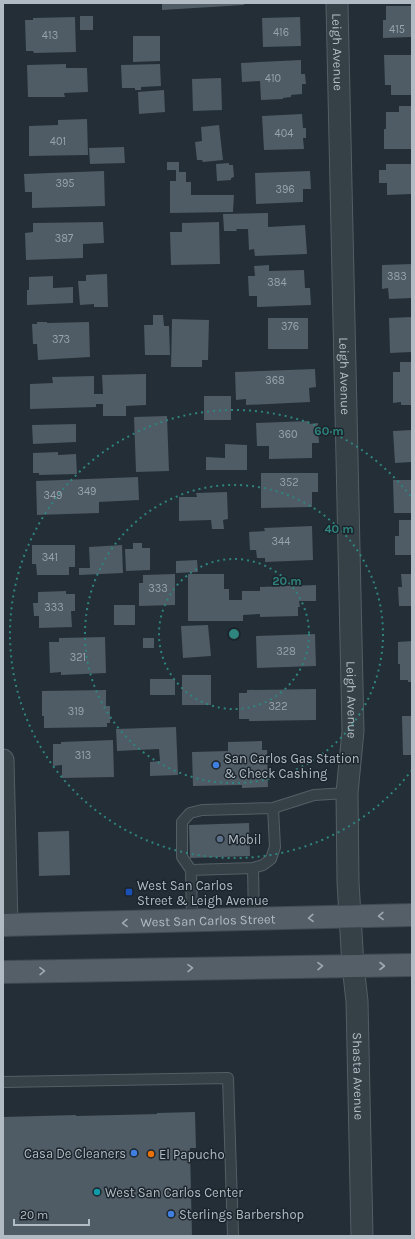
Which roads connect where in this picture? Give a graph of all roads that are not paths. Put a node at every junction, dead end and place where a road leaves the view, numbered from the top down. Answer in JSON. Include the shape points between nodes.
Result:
{"nodes":[{"id":1,"x":337,"y":3,"type":"edge"},
{"id":2,"x":3,"y":760,"type":"edge"},
{"id":3,"x":347,"y":793,"type":"junction"},
{"id":4,"x":273,"y":808,"type":"junction"},
{"id":5,"x":253,"y":868,"type":"junction"},
{"id":6,"x":191,"y":870,"type":"junction"},
{"id":7,"x":412,"y":915,"type":"edge"},
{"id":8,"x":350,"y":916,"type":"junction"},
{"id":9,"x":254,"y":920,"type":"junction"},
{"id":10,"x":192,"y":921,"type":"junction"},
{"id":11,"x":5,"y":925,"type":"edge"},
{"id":12,"x":412,"y":965,"type":"edge"},
{"id":13,"x":353,"y":966,"type":"junction"},
{"id":14,"x":3,"y":972,"type":"edge"},
{"id":15,"x":3,"y":1082,"type":"edge"},
{"id":16,"x":233,"y":1236,"type":"edge"},
{"id":17,"x":362,"y":1236,"type":"edge"}],
"edges":[{"from":1,"to":3,"type":"street","name":"Leigh Avenue","via":[[353,731]]},
{"from":2,"to":11,"type":"street"},
{"from":3,"to":4,"type":"lane","via":[[314,794]]},
{"from":3,"to":8,"type":"street","name":"Leigh Avenue"},
{"from":4,"to":5,"type":"lane","via":[[275,847],[271,859],[264,865]]},
{"from":4,"to":6,"type":"lane","via":[[202,810],[190,813],[182,822],[182,857]]},
{"from":5,"to":6,"type":"lane"},
{"from":5,"to":9,"type":"lane"},
{"from":6,"to":10,"type":"lane"},
{"from":7,"to":8,"type":"main road","name":"West San Carlos Street","one_way":true},
{"from":8,"to":9,"type":"main road","name":"West San Carlos Street","one_way":true},
{"from":8,"to":13,"type":"street","name":"Shasta Avenue"},
{"from":9,"to":10,"type":"main road","name":"West San Carlos Street"},
{"from":10,"to":11,"type":"main road","name":"West San Carlos Street","one_way":true},
{"from":13,"to":12,"type":"main road","one_way":true},
{"from":14,"to":13,"type":"main road","one_way":true},
{"from":13,"to":17,"type":"street","name":"Shasta Avenue","via":[[358,1008]]},
{"from":15,"to":16,"type":"lane","via":[[228,1078]]}]}
